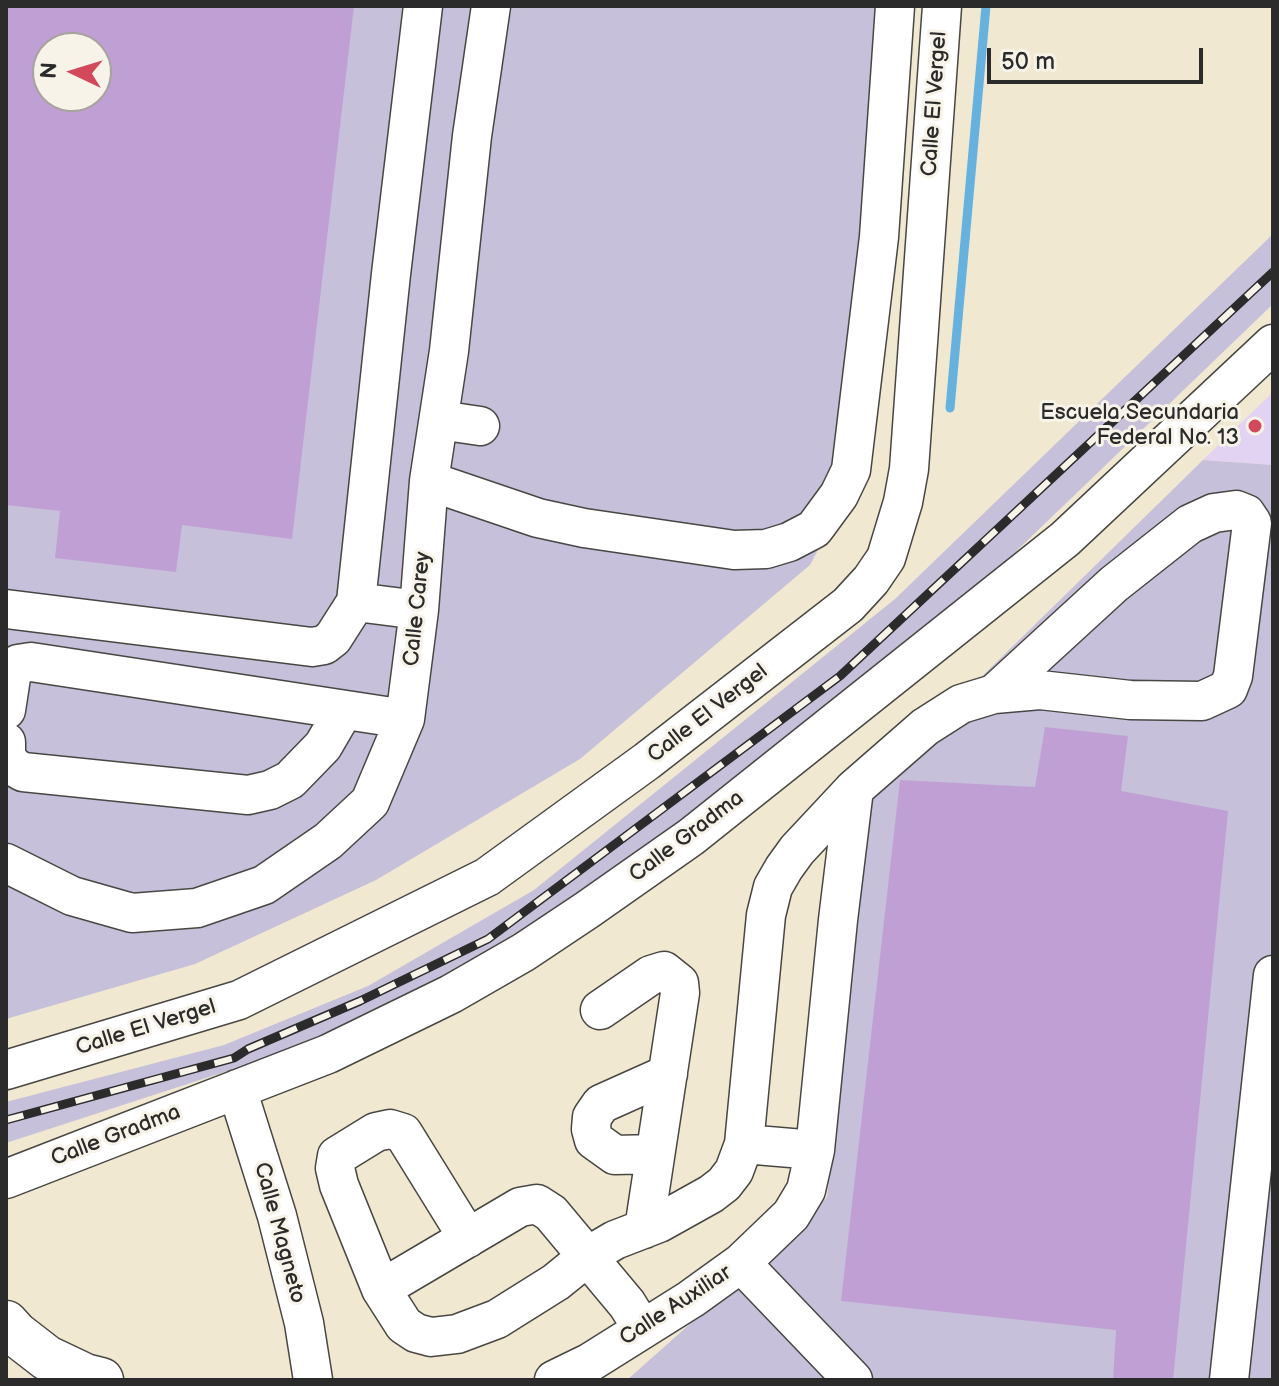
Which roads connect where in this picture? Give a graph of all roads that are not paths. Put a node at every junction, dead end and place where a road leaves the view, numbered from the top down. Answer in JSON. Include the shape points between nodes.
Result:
{"nodes":[{"id":1,"x":423,"y":6,"type":"edge"},
{"id":2,"x":491,"y":6,"type":"edge"},
{"id":3,"x":895,"y":6,"type":"edge"},
{"id":4,"x":942,"y":6,"type":"edge"},
{"id":5,"x":1273,"y":344,"type":"edge"},
{"id":6,"x":439,"y":420,"type":"junction"},
{"id":7,"x":480,"y":426,"type":"dead end"},
{"id":8,"x":429,"y":481,"type":"junction"},
{"id":9,"x":356,"y":602,"type":"junction"},
{"id":10,"x":6,"y":609,"type":"edge"},
{"id":11,"x":419,"y":610,"type":"junction"},
{"id":12,"x":994,"y":694,"type":"junction"},
{"id":13,"x":6,"y":710,"type":"edge"},
{"id":14,"x":344,"y":710,"type":"junction"},
{"id":15,"x":405,"y":719,"type":"junction"},
{"id":16,"x":6,"y":742,"type":"edge"},
{"id":17,"x":854,"y":789,"type":"junction"},
{"id":18,"x":6,"y":863,"type":"edge"},
{"id":19,"x":1273,"y":975,"type":"edge"},
{"id":20,"x":600,"y":1010,"type":"dead end"},
{"id":21,"x":6,"y":1070,"type":"edge"},
{"id":22,"x":668,"y":1074,"type":"junction"},
{"id":23,"x":237,"y":1089,"type":"junction"},
{"id":24,"x":744,"y":1144,"type":"junction"},
{"id":25,"x":815,"y":1150,"type":"junction"},
{"id":26,"x":655,"y":1154,"type":"junction"},
{"id":27,"x":1262,"y":1160,"type":"edge"},
{"id":28,"x":6,"y":1179,"type":"edge"},
{"id":29,"x":644,"y":1229,"type":"junction"},
{"id":30,"x":468,"y":1238,"type":"junction"},
{"id":31,"x":588,"y":1256,"type":"junction"},
{"id":32,"x":741,"y":1263,"type":"junction"},
{"id":33,"x":381,"y":1289,"type":"junction"},
{"id":34,"x":6,"y":1323,"type":"edge"},
{"id":35,"x":642,"y":1328,"type":"junction"},
{"id":36,"x":101,"y":1380,"type":"edge"},
{"id":37,"x":313,"y":1380,"type":"edge"},
{"id":38,"x":554,"y":1380,"type":"edge"},
{"id":39,"x":853,"y":1380,"type":"edge"},
{"id":40,"x":1229,"y":1380,"type":"edge"}],
"edges":[{"from":1,"to":9,"type":"street"},
{"from":2,"to":6,"type":"street","name":"Calle Carey"},
{"from":3,"to":8,"type":"street","via":[[879,237],[851,470],[814,529],[766,549],[734,550],[538,518]]},
{"from":4,"to":21,"type":"street","name":"Calle El Vergel","via":[[909,469],[886,558],[871,580],[848,605],[647,761],[487,877],[239,1000]]},
{"from":5,"to":23,"type":"street","name":"Calle Gradma","via":[[1065,539],[691,837],[524,952],[451,994],[328,1054]]},
{"from":6,"to":7,"type":"street"},
{"from":6,"to":8,"type":"street","name":"Calle Carey"},
{"from":8,"to":11,"type":"street","name":"Calle Carey"},
{"from":9,"to":10,"type":"street","via":[[333,638],[312,647]]},
{"from":9,"to":11,"type":"street"},
{"from":11,"to":15,"type":"street","name":"Calle Carey"},
{"from":12,"to":12,"type":"street","via":[[1040,690],[1202,701],[1228,689],[1252,523],[1246,514],[1214,513],[1190,524],[1114,584]]},
{"from":12,"to":17,"type":"street","via":[[961,704],[925,727]]},
{"from":13,"to":14,"type":"street","via":[[12,671],[31,662]]},
{"from":14,"to":15,"type":"street"},
{"from":14,"to":16,"type":"street","via":[[323,746],[290,780],[248,795],[23,772],[6,757]]},
{"from":15,"to":18,"type":"street","name":"Calle Carey","via":[[370,802],[328,841],[264,885],[197,908],[132,913],[72,896]]},
{"from":17,"to":24,"type":"street","via":[[797,850],[773,887]]},
{"from":17,"to":25,"type":"street"},
{"from":19,"to":27,"type":"street"},
{"from":20,"to":22,"type":"street","via":[[651,975],[664,971],[673,976],[680,993]]},
{"from":22,"to":26,"type":"street"},
{"from":22,"to":26,"type":"street","via":[[601,1104],[592,1117],[594,1140],[615,1155]]},
{"from":23,"to":28,"type":"street","name":"Calle Gradma"},
{"from":23,"to":37,"type":"street","name":"Calle Magneto","via":[[277,1216]]},
{"from":24,"to":25,"type":"street"},
{"from":24,"to":29,"type":"street","via":[[724,1184]]},
{"from":25,"to":32,"type":"street","via":[[806,1190],[791,1215]]},
{"from":26,"to":29,"type":"street"},
{"from":27,"to":40,"type":"street"},
{"from":29,"to":31,"type":"street"},
{"from":30,"to":31,"type":"street","via":[[520,1207],[537,1204]]},
{"from":30,"to":33,"type":"street"},
{"from":30,"to":33,"type":"street","via":[[403,1133],[376,1132],[337,1156],[335,1168]]},
{"from":31,"to":33,"type":"street","via":[[497,1319],[457,1334],[416,1333],[404,1325]]},
{"from":31,"to":35,"type":"street"},
{"from":32,"to":35,"type":"street","name":"Calle Auxiliar"},
{"from":32,"to":39,"type":"street","name":"Calle Auxiliar"},
{"from":34,"to":36,"type":"main road","via":[[47,1358]]},
{"from":35,"to":38,"type":"street","name":"Calle Auxiliar"}]}
